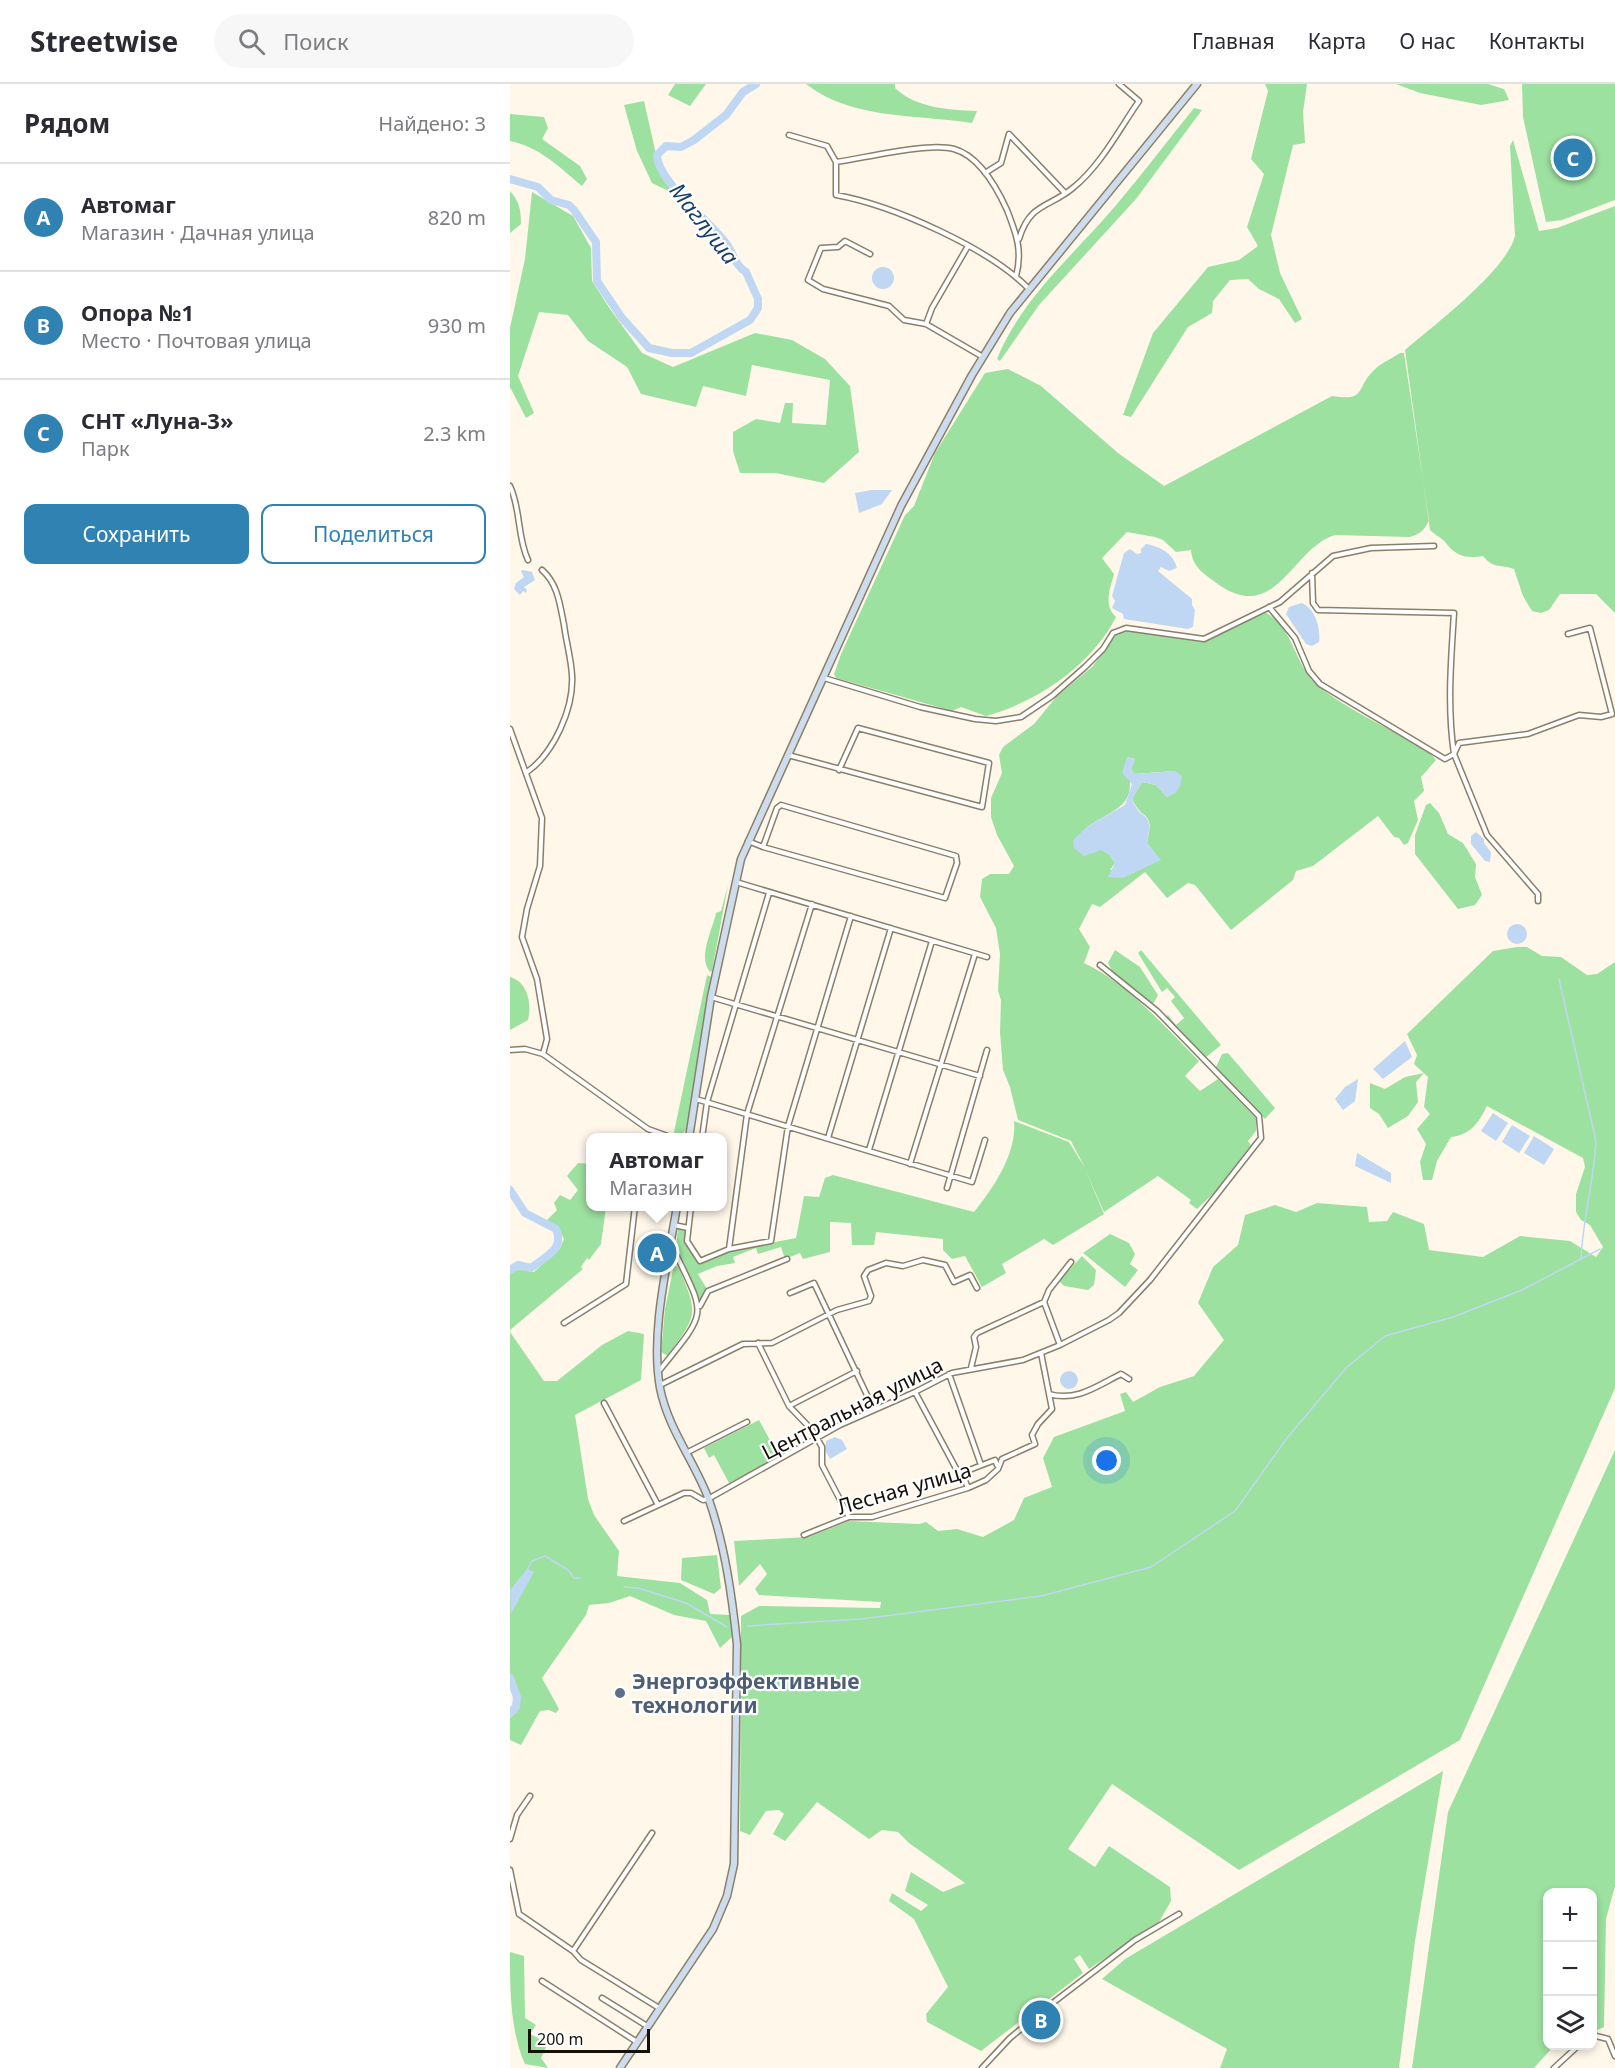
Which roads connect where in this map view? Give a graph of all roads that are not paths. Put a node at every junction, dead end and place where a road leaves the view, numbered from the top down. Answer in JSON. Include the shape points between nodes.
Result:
{"nodes":[{"id":1,"x":1119,"y":84,"type":"edge"},
{"id":2,"x":1197,"y":84,"type":"edge"},
{"id":3,"x":789,"y":135,"type":"dead end"},
{"id":4,"x":836,"y":162,"type":"junction"},
{"id":5,"x":985,"y":173,"type":"junction"},
{"id":6,"x":1065,"y":193,"type":"junction"},
{"id":7,"x":1019,"y":240,"type":"junction"},
{"id":8,"x":968,"y":246,"type":"junction"},
{"id":9,"x":870,"y":254,"type":"dead end"},
{"id":10,"x":1016,"y":276,"type":"junction"},
{"id":11,"x":1029,"y":290,"type":"junction"},
{"id":12,"x":926,"y":324,"type":"junction"},
{"id":13,"x":983,"y":357,"type":"junction"},
{"id":14,"x":510,"y":486,"type":"edge"},
{"id":15,"x":1434,"y":546,"type":"dead end"},
{"id":16,"x":528,"y":560,"type":"dead end"},
{"id":17,"x":542,"y":570,"type":"dead end"},
{"id":18,"x":1312,"y":573,"type":"junction"},
{"id":19,"x":1269,"y":607,"type":"junction"},
{"id":20,"x":1568,"y":634,"type":"dead end"},
{"id":21,"x":823,"y":678,"type":"junction"},
{"id":22,"x":510,"y":729,"type":"edge"},
{"id":23,"x":1454,"y":753,"type":"junction"},
{"id":24,"x":788,"y":755,"type":"junction"},
{"id":25,"x":839,"y":770,"type":"junction"},
{"id":26,"x":527,"y":772,"type":"junction"},
{"id":27,"x":748,"y":840,"type":"junction"},
{"id":28,"x":763,"y":847,"type":"junction"},
{"id":29,"x":735,"y":882,"type":"junction"},
{"id":30,"x":769,"y":892,"type":"junction"},
{"id":31,"x":1538,"y":901,"type":"dead end"},
{"id":32,"x":812,"y":904,"type":"junction"},
{"id":33,"x":851,"y":916,"type":"junction"},
{"id":34,"x":891,"y":928,"type":"junction"},
{"id":35,"x":932,"y":941,"type":"junction"},
{"id":36,"x":975,"y":954,"type":"junction"},
{"id":37,"x":987,"y":957,"type":"dead end"},
{"id":38,"x":1100,"y":965,"type":"dead end"},
{"id":39,"x":711,"y":997,"type":"junction"},
{"id":40,"x":735,"y":1004,"type":"junction"},
{"id":41,"x":778,"y":1017,"type":"junction"},
{"id":42,"x":818,"y":1028,"type":"junction"},
{"id":43,"x":858,"y":1040,"type":"junction"},
{"id":44,"x":510,"y":1050,"type":"edge"},
{"id":45,"x":987,"y":1050,"type":"dead end"},
{"id":46,"x":899,"y":1052,"type":"junction"},
{"id":47,"x":543,"y":1054,"type":"junction"},
{"id":48,"x":939,"y":1064,"type":"junction"},
{"id":49,"x":980,"y":1076,"type":"junction"},
{"id":50,"x":695,"y":1099,"type":"junction"},
{"id":51,"x":707,"y":1102,"type":"junction"},
{"id":52,"x":747,"y":1114,"type":"junction"},
{"id":53,"x":788,"y":1126,"type":"junction"},
{"id":54,"x":660,"y":1133,"type":"edge"},
{"id":55,"x":690,"y":1133,"type":"edge"},
{"id":56,"x":703,"y":1133,"type":"edge"},
{"id":57,"x":828,"y":1138,"type":"junction"},
{"id":58,"x":985,"y":1140,"type":"dead end"},
{"id":59,"x":869,"y":1150,"type":"junction"},
{"id":60,"x":910,"y":1164,"type":"junction"},
{"id":61,"x":951,"y":1176,"type":"junction"},
{"id":62,"x":947,"y":1188,"type":"dead end"},
{"id":63,"x":633,"y":1211,"type":"edge"},
{"id":64,"x":676,"y":1211,"type":"edge"},
{"id":65,"x":690,"y":1211,"type":"edge"},
{"id":66,"x":674,"y":1225,"type":"junction"},
{"id":67,"x":688,"y":1228,"type":"junction"},
{"id":68,"x":672,"y":1246,"type":"junction"},
{"id":69,"x":729,"y":1249,"type":"junction"},
{"id":70,"x":787,"y":1259,"type":"dead end"},
{"id":71,"x":1071,"y":1262,"type":"dead end"},
{"id":72,"x":977,"y":1288,"type":"dead end"},
{"id":73,"x":790,"y":1293,"type":"dead end"},
{"id":74,"x":1044,"y":1302,"type":"junction"},
{"id":75,"x":699,"y":1306,"type":"junction"},
{"id":76,"x":829,"y":1316,"type":"junction"},
{"id":77,"x":564,"y":1323,"type":"dead end"},
{"id":78,"x":758,"y":1343,"type":"junction"},
{"id":79,"x":1060,"y":1345,"type":"junction"},
{"id":80,"x":1041,"y":1353,"type":"junction"},
{"id":81,"x":972,"y":1368,"type":"junction"},
{"id":82,"x":857,"y":1371,"type":"junction"},
{"id":83,"x":658,"y":1372,"type":"junction"},
{"id":84,"x":949,"y":1374,"type":"junction"},
{"id":85,"x":1129,"y":1379,"type":"dead end"},
{"id":86,"x":659,"y":1385,"type":"junction"},
{"id":87,"x":915,"y":1392,"type":"junction"},
{"id":88,"x":1049,"y":1394,"type":"junction"},
{"id":89,"x":604,"y":1403,"type":"dead end"},
{"id":90,"x":789,"y":1406,"type":"junction"},
{"id":91,"x":874,"y":1410,"type":"junction"},
{"id":92,"x":747,"y":1422,"type":"dead end"},
{"id":93,"x":817,"y":1438,"type":"junction"},
{"id":94,"x":686,"y":1453,"type":"junction"},
{"id":95,"x":981,"y":1466,"type":"junction"},
{"id":96,"x":997,"y":1466,"type":"junction"},
{"id":97,"x":962,"y":1473,"type":"junction"},
{"id":98,"x":968,"y":1488,"type":"junction"},
{"id":99,"x":708,"y":1499,"type":"junction"},
{"id":100,"x":658,"y":1505,"type":"junction"},
{"id":101,"x":849,"y":1517,"type":"junction"},
{"id":102,"x":624,"y":1521,"type":"dead end"},
{"id":103,"x":804,"y":1535,"type":"dead end"},
{"id":104,"x":530,"y":1796,"type":"dead end"},
{"id":105,"x":652,"y":1833,"type":"dead end"},
{"id":106,"x":510,"y":1839,"type":"edge"},
{"id":107,"x":510,"y":1870,"type":"edge"},
{"id":108,"x":1179,"y":1914,"type":"dead end"},
{"id":109,"x":573,"y":1951,"type":"junction"},
{"id":110,"x":542,"y":1981,"type":"dead end"},
{"id":111,"x":602,"y":1998,"type":"dead end"},
{"id":112,"x":659,"y":2008,"type":"junction"},
{"id":113,"x":647,"y":2026,"type":"junction"},
{"id":114,"x":1597,"y":2036,"type":"edge"},
{"id":115,"x":637,"y":2042,"type":"junction"},
{"id":116,"x":1574,"y":2050,"type":"edge"},
{"id":117,"x":1615,"y":2056,"type":"edge"},
{"id":118,"x":620,"y":2068,"type":"edge"},
{"id":119,"x":982,"y":2068,"type":"edge"},
{"id":120,"x":1554,"y":2068,"type":"edge"}],
"edges":[{"from":1,"to":6,"type":"street","via":[[1139,101],[1095,163]]},
{"from":2,"to":11,"type":"main road"},
{"from":3,"to":4,"type":"street","via":[[827,146]]},
{"from":4,"to":5,"type":"street","via":[[935,147],[956,149]]},
{"from":4,"to":8,"type":"street","via":[[836,195],[896,213]]},
{"from":5,"to":6,"type":"street","via":[[1000,163],[1009,134]]},
{"from":5,"to":7,"type":"street"},
{"from":6,"to":7,"type":"street","via":[[1032,212]]},
{"from":7,"to":10,"type":"street"},
{"from":8,"to":10,"type":"street"},
{"from":8,"to":12,"type":"street"},
{"from":9,"to":12,"type":"street","via":[[845,241],[838,247],[821,248],[808,280],[824,289],[889,306],[904,320]]},
{"from":10,"to":11,"type":"street"},
{"from":11,"to":13,"type":"main road"},
{"from":12,"to":13,"type":"street"},
{"from":13,"to":21,"type":"main road","via":[[901,506]]},
{"from":14,"to":16,"type":"street"},
{"from":15,"to":18,"type":"street","via":[[1371,548],[1333,556]]},
{"from":17,"to":26,"type":"street","via":[[559,597],[572,676],[566,711],[552,746]]},
{"from":18,"to":19,"type":"street"},
{"from":18,"to":23,"type":"street","via":[[1313,603],[1318,610],[1455,613],[1450,670]]},
{"from":19,"to":21,"type":"street","via":[[1204,639],[1118,630],[1052,696],[1021,717],[996,721],[920,708]]},
{"from":19,"to":23,"type":"street","via":[[1295,638],[1309,671],[1320,684],[1445,759]]},
{"from":20,"to":23,"type":"street","via":[[1590,628],[1612,714],[1579,715],[1528,735],[1470,740],[1459,743]]},
{"from":21,"to":24,"type":"main road"},
{"from":22,"to":26,"type":"street"},
{"from":23,"to":31,"type":"street","via":[[1487,835],[1538,894]]},
{"from":24,"to":25,"type":"street"},
{"from":24,"to":27,"type":"main road"},
{"from":25,"to":25,"type":"street","via":[[982,807],[989,763],[858,728]]},
{"from":26,"to":47,"type":"street","via":[[542,818],[541,856],[522,937],[538,989],[547,1039]]},
{"from":27,"to":28,"type":"street"},
{"from":27,"to":29,"type":"main road"},
{"from":28,"to":28,"type":"street","via":[[945,898],[957,863],[956,856],[781,805]]},
{"from":29,"to":30,"type":"street"},
{"from":29,"to":39,"type":"main road"},
{"from":30,"to":32,"type":"street"},
{"from":30,"to":40,"type":"street"},
{"from":32,"to":33,"type":"street"},
{"from":32,"to":41,"type":"street"},
{"from":33,"to":34,"type":"street"},
{"from":33,"to":42,"type":"street"},
{"from":34,"to":35,"type":"street"},
{"from":34,"to":43,"type":"street"},
{"from":35,"to":36,"type":"street"},
{"from":35,"to":46,"type":"street"},
{"from":36,"to":37,"type":"street"},
{"from":36,"to":48,"type":"street"},
{"from":38,"to":79,"type":"street","name":"Центральная улица","via":[[1157,1011],[1259,1116],[1261,1138],[1150,1280],[1119,1313]]},
{"from":39,"to":40,"type":"street"},
{"from":39,"to":50,"type":"main road"},
{"from":40,"to":41,"type":"street"},
{"from":40,"to":51,"type":"street"},
{"from":41,"to":42,"type":"street"},
{"from":41,"to":52,"type":"street"},
{"from":42,"to":43,"type":"street"},
{"from":42,"to":53,"type":"street"},
{"from":43,"to":46,"type":"street"},
{"from":43,"to":57,"type":"street"},
{"from":44,"to":47,"type":"street"},
{"from":45,"to":49,"type":"street"},
{"from":46,"to":48,"type":"street"},
{"from":46,"to":59,"type":"street"},
{"from":47,"to":54,"type":"street","via":[[648,1129]]},
{"from":48,"to":49,"type":"street"},
{"from":48,"to":60,"type":"street"},
{"from":49,"to":61,"type":"street"},
{"from":50,"to":51,"type":"street"},
{"from":50,"to":55,"type":"main road"},
{"from":51,"to":52,"type":"street"},
{"from":51,"to":56,"type":"street"},
{"from":52,"to":53,"type":"street"},
{"from":52,"to":69,"type":"street"},
{"from":53,"to":57,"type":"street"},
{"from":53,"to":69,"type":"street","via":[[771,1240]]},
{"from":57,"to":59,"type":"street"},
{"from":58,"to":61,"type":"street","via":[[972,1182]]},
{"from":59,"to":60,"type":"street"},
{"from":60,"to":61,"type":"street"},
{"from":61,"to":62,"type":"street"},
{"from":63,"to":77,"type":"street","via":[[626,1284]]},
{"from":64,"to":66,"type":"main road"},
{"from":65,"to":67,"type":"street"},
{"from":66,"to":67,"type":"street"},
{"from":66,"to":68,"type":"main road"},
{"from":67,"to":69,"type":"street","via":[[687,1241],[700,1261]]},
{"from":68,"to":75,"type":"street"},
{"from":68,"to":83,"type":"main road","via":[[660,1315]]},
{"from":70,"to":75,"type":"street","via":[[708,1291]]},
{"from":71,"to":74,"type":"street","via":[[1048,1290]]},
{"from":72,"to":76,"type":"street","via":[[970,1275],[954,1282],[945,1266],[924,1260],[903,1266],[886,1263],[868,1270],[864,1276],[869,1301]]},
{"from":73,"to":76,"type":"street","via":[[814,1283]]},
{"from":74,"to":79,"type":"street"},
{"from":74,"to":81,"type":"street","via":[[977,1333]]},
{"from":75,"to":83,"type":"street","via":[[693,1330]]},
{"from":76,"to":78,"type":"street","via":[[772,1343]]},
{"from":76,"to":82,"type":"street"},
{"from":78,"to":86,"type":"street","via":[[743,1344]]},
{"from":78,"to":90,"type":"street"},
{"from":79,"to":80,"type":"street","name":"Центральная улица"},
{"from":80,"to":81,"type":"street","name":"Центральная улица","via":[[1023,1360]]},
{"from":80,"to":88,"type":"street"},
{"from":81,"to":84,"type":"street","name":"Центральная улица"},
{"from":82,"to":90,"type":"street"},
{"from":82,"to":91,"type":"street"},
{"from":83,"to":86,"type":"main road"},
{"from":84,"to":87,"type":"street","name":"Центральная улица"},
{"from":84,"to":95,"type":"street"},
{"from":85,"to":88,"type":"street","via":[[1120,1374],[1079,1395],[1064,1398]]},
{"from":86,"to":94,"type":"main road","via":[[664,1408]]},
{"from":87,"to":91,"type":"street","name":"Центральная улица"},
{"from":87,"to":97,"type":"street","via":[[959,1474]]},
{"from":88,"to":96,"type":"street","name":"Лесная улица","via":[[1052,1408],[1032,1435],[1035,1444],[1002,1459]]},
{"from":89,"to":100,"type":"street"},
{"from":90,"to":93,"type":"street"},
{"from":91,"to":93,"type":"street","name":"Центральная улица"},
{"from":92,"to":94,"type":"street"},
{"from":93,"to":99,"type":"street","name":"Центральная улица"},
{"from":93,"to":101,"type":"street","via":[[822,1446],[822,1465]]},
{"from":94,"to":99,"type":"main road"},
{"from":95,"to":96,"type":"street","via":[[995,1460]]},
{"from":95,"to":97,"type":"street"},
{"from":96,"to":98,"type":"street","name":"Лесная улица","via":[[986,1480]]},
{"from":97,"to":98,"type":"street"},
{"from":98,"to":101,"type":"street","name":"Лесная улица","via":[[872,1517]]},
{"from":99,"to":100,"type":"street","via":[[684,1493]]},
{"from":99,"to":112,"type":"main road","via":[[721,1544],[737,1644],[734,1864],[727,1896],[713,1929]]},
{"from":100,"to":102,"type":"street"},
{"from":101,"to":103,"type":"street","name":"Лесная улица"},
{"from":104,"to":106,"type":"street","via":[[517,1815]]},
{"from":105,"to":109,"type":"street"},
{"from":107,"to":109,"type":"street","via":[[519,1914]]},
{"from":108,"to":119,"type":"street","via":[[1136,1940],[1050,2005]]},
{"from":109,"to":112,"type":"street","via":[[581,1960]]},
{"from":110,"to":115,"type":"street"},
{"from":111,"to":113,"type":"street"},
{"from":112,"to":113,"type":"main road"},
{"from":113,"to":115,"type":"main road"},
{"from":114,"to":117,"type":"street","via":[[1608,2038]]},
{"from":115,"to":118,"type":"main road"},
{"from":116,"to":120,"type":"street"}]}
